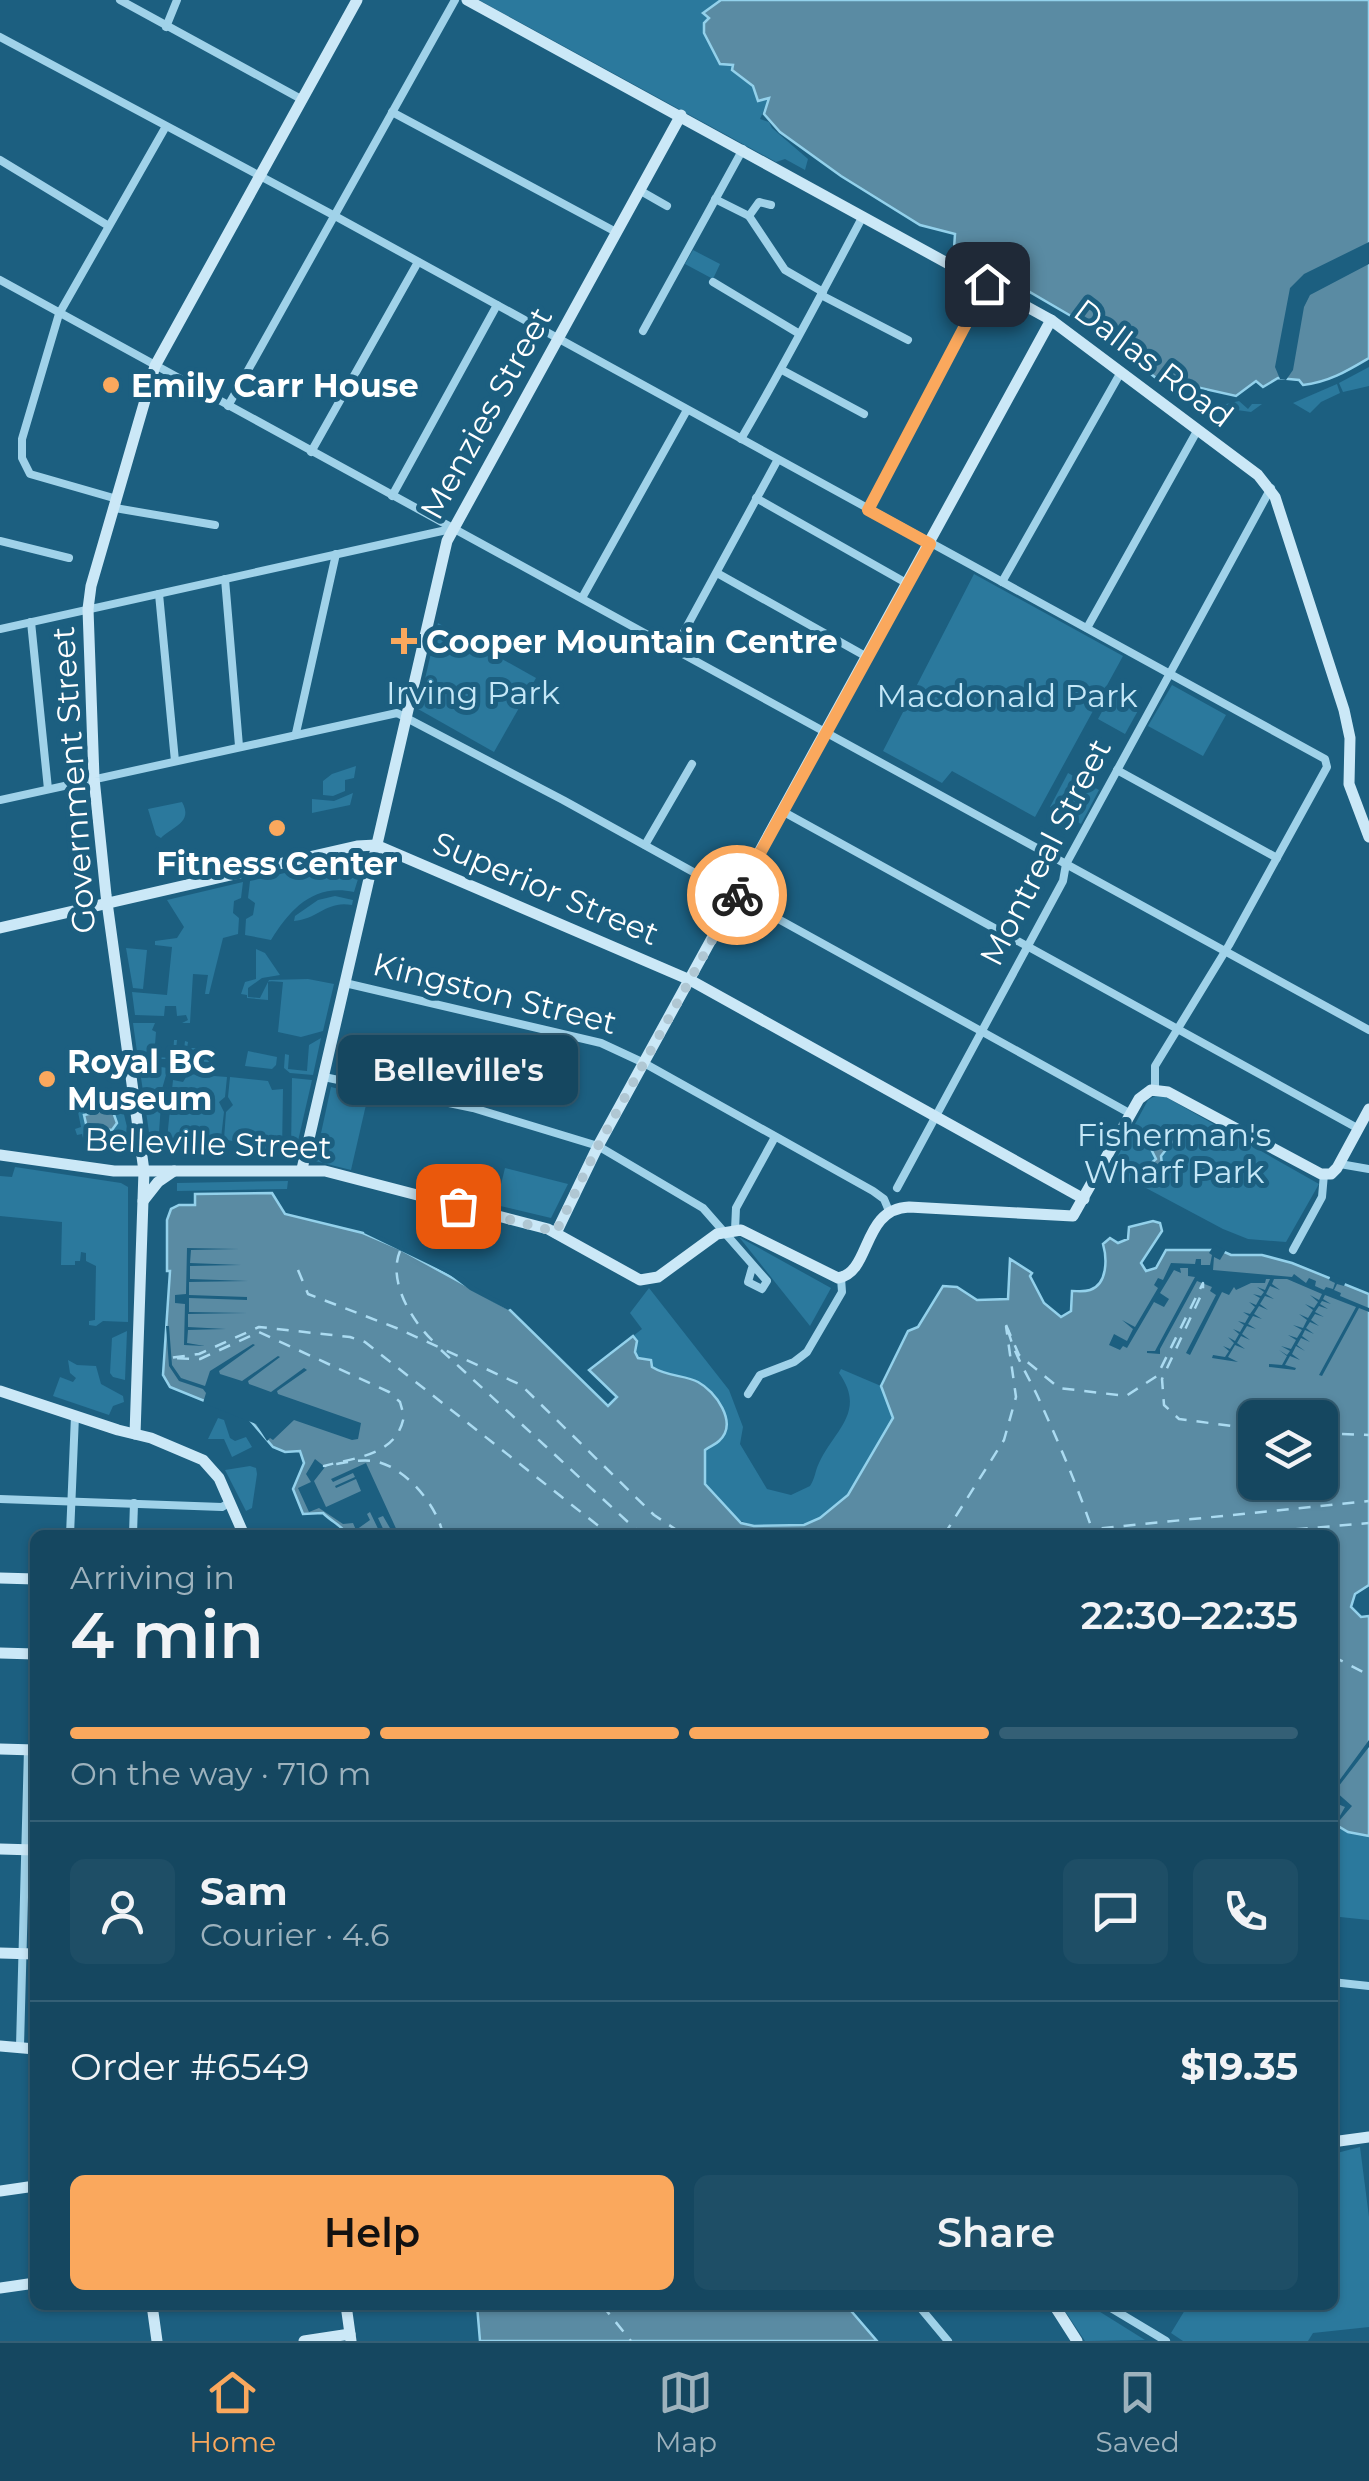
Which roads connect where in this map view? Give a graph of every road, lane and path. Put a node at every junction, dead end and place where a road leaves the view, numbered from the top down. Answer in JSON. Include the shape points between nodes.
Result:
{"nodes":[{"id":1,"x":120,"y":0,"type":"edge"},
{"id":2,"x":178,"y":0,"type":"edge"},
{"id":3,"x":357,"y":0,"type":"edge"},
{"id":4,"x":456,"y":0,"type":"edge"},
{"id":5,"x":467,"y":0,"type":"edge"},
{"id":6,"x":166,"y":27,"type":"junction"},
{"id":7,"x":0,"y":38,"type":"edge"},
{"id":8,"x":301,"y":100,"type":"junction"},
{"id":9,"x":392,"y":112,"type":"junction"},
{"id":10,"x":680,"y":115,"type":"junction"},
{"id":11,"x":166,"y":128,"type":"junction"},
{"id":12,"x":742,"y":149,"type":"junction"},
{"id":13,"x":0,"y":160,"type":"edge"},
{"id":14,"x":261,"y":176,"type":"junction"},
{"id":15,"x":640,"y":190,"type":"junction"},
{"id":16,"x":716,"y":199,"type":"junction"},
{"id":17,"x":667,"y":206,"type":"dead end"},
{"id":18,"x":771,"y":206,"type":"dead end"},
{"id":19,"x":335,"y":216,"type":"junction"},
{"id":20,"x":748,"y":216,"type":"junction"},
{"id":21,"x":863,"y":216,"type":"junction"},
{"id":22,"x":107,"y":225,"type":"junction"},
{"id":23,"x":616,"y":232,"type":"junction"},
{"id":24,"x":418,"y":262,"type":"junction"},
{"id":25,"x":0,"y":280,"type":"edge"},
{"id":26,"x":713,"y":282,"type":"dead end"},
{"id":27,"x":987,"y":284,"type":"junction"},
{"id":28,"x":822,"y":294,"type":"junction"},
{"id":29,"x":497,"y":305,"type":"junction"},
{"id":30,"x":59,"y":314,"type":"junction"},
{"id":31,"x":1051,"y":320,"type":"junction"},
{"id":32,"x":643,"y":331,"type":"dead end"},
{"id":33,"x":798,"y":333,"type":"junction"},
{"id":34,"x":558,"y":338,"type":"junction"},
{"id":35,"x":908,"y":340,"type":"dead end"},
{"id":36,"x":155,"y":366,"type":"junction"},
{"id":37,"x":782,"y":370,"type":"junction"},
{"id":38,"x":1121,"y":372,"type":"junction"},
{"id":39,"x":228,"y":406,"type":"junction"},
{"id":40,"x":687,"y":410,"type":"junction"},
{"id":41,"x":864,"y":414,"type":"dead end"},
{"id":42,"x":1197,"y":431,"type":"junction"},
{"id":43,"x":741,"y":439,"type":"junction"},
{"id":44,"x":312,"y":452,"type":"junction"},
{"id":45,"x":777,"y":461,"type":"junction"},
{"id":46,"x":1271,"y":488,"type":"junction"},
{"id":47,"x":392,"y":496,"type":"junction"},
{"id":48,"x":756,"y":498,"type":"junction"},
{"id":49,"x":116,"y":504,"type":"junction"},
{"id":50,"x":868,"y":510,"type":"junction"},
{"id":51,"x":215,"y":525,"type":"dead end"},
{"id":52,"x":451,"y":529,"type":"junction"},
{"id":53,"x":0,"y":541,"type":"edge"},
{"id":54,"x":930,"y":544,"type":"junction"},
{"id":55,"x":336,"y":554,"type":"junction"},
{"id":56,"x":69,"y":558,"type":"dead end"},
{"id":57,"x":718,"y":573,"type":"junction"},
{"id":58,"x":224,"y":580,"type":"junction"},
{"id":59,"x":1002,"y":582,"type":"junction"},
{"id":60,"x":908,"y":584,"type":"junction"},
{"id":61,"x":159,"y":594,"type":"junction"},
{"id":62,"x":582,"y":598,"type":"junction"},
{"id":63,"x":88,"y":609,"type":"junction"},
{"id":64,"x":31,"y":622,"type":"junction"},
{"id":65,"x":1087,"y":628,"type":"junction"},
{"id":66,"x":0,"y":629,"type":"edge"},
{"id":67,"x":673,"y":652,"type":"junction"},
{"id":68,"x":867,"y":657,"type":"junction"},
{"id":69,"x":1168,"y":674,"type":"junction"},
{"id":70,"x":406,"y":716,"type":"junction"},
{"id":71,"x":824,"y":732,"type":"junction"},
{"id":72,"x":296,"y":733,"type":"junction"},
{"id":73,"x":239,"y":746,"type":"junction"},
{"id":74,"x":175,"y":761,"type":"junction"},
{"id":75,"x":692,"y":764,"type":"dead end"},
{"id":76,"x":1117,"y":770,"type":"junction"},
{"id":77,"x":94,"y":778,"type":"junction"},
{"id":78,"x":48,"y":789,"type":"junction"},
{"id":79,"x":0,"y":800,"type":"edge"},
{"id":80,"x":782,"y":811,"type":"junction"},
{"id":81,"x":1369,"y":838,"type":"edge"},
{"id":82,"x":376,"y":845,"type":"junction"},
{"id":83,"x":645,"y":846,"type":"junction"},
{"id":84,"x":1277,"y":858,"type":"junction"},
{"id":85,"x":1066,"y":864,"type":"junction"},
{"id":86,"x":736,"y":896,"type":"junction"},
{"id":87,"x":107,"y":903,"type":"junction"},
{"id":88,"x":0,"y":928,"type":"edge"},
{"id":89,"x":1028,"y":948,"type":"junction"},
{"id":90,"x":1225,"y":952,"type":"junction"},
{"id":91,"x":690,"y":980,"type":"junction"},
{"id":92,"x":345,"y":983,"type":"junction"},
{"id":93,"x":1176,"y":1029,"type":"junction"},
{"id":94,"x":1369,"y":1030,"type":"edge"},
{"id":95,"x":982,"y":1033,"type":"junction"},
{"id":96,"x":644,"y":1064,"type":"junction"},
{"id":97,"x":324,"y":1076,"type":"junction"},
{"id":98,"x":1155,"y":1089,"type":"junction"},
{"id":99,"x":1369,"y":1109,"type":"edge"},
{"id":100,"x":1130,"y":1114,"type":"junction"},
{"id":101,"x":936,"y":1117,"type":"junction"},
{"id":102,"x":1358,"y":1128,"type":"junction"},
{"id":103,"x":774,"y":1138,"type":"junction"},
{"id":104,"x":598,"y":1146,"type":"junction"},
{"id":105,"x":0,"y":1155,"type":"edge"},
{"id":106,"x":1340,"y":1164,"type":"junction"},
{"id":107,"x":1369,"y":1169,"type":"edge"},
{"id":108,"x":302,"y":1170,"type":"junction"},
{"id":109,"x":114,"y":1171,"type":"junction"},
{"id":110,"x":144,"y":1171,"type":"junction"},
{"id":111,"x":174,"y":1171,"type":"junction"},
{"id":112,"x":1324,"y":1174,"type":"junction"},
{"id":113,"x":896,"y":1188,"type":"dead end"},
{"id":114,"x":1084,"y":1199,"type":"junction"},
{"id":115,"x":143,"y":1202,"type":"junction"},
{"id":116,"x":889,"y":1211,"type":"junction"},
{"id":117,"x":729,"y":1231,"type":"junction"},
{"id":118,"x":556,"y":1232,"type":"junction"},
{"id":119,"x":1293,"y":1250,"type":"dead end"},
{"id":120,"x":752,"y":1268,"type":"dead end"},
{"id":121,"x":840,"y":1278,"type":"junction"},
{"id":122,"x":0,"y":1390,"type":"edge"},
{"id":123,"x":748,"y":1394,"type":"dead end"},
{"id":124,"x":75,"y":1416,"type":"junction"},
{"id":125,"x":135,"y":1434,"type":"junction"},
{"id":126,"x":0,"y":1499,"type":"edge"},
{"id":127,"x":72,"y":1501,"type":"junction"},
{"id":128,"x":134,"y":1503,"type":"junction"},
{"id":129,"x":229,"y":1503,"type":"junction"},
{"id":130,"x":70,"y":1530,"type":"edge"},
{"id":131,"x":133,"y":1530,"type":"edge"},
{"id":132,"x":242,"y":1530,"type":"edge"},
{"id":133,"x":0,"y":1578,"type":"edge"},
{"id":134,"x":30,"y":1578,"type":"edge"},
{"id":135,"x":0,"y":1653,"type":"edge"},
{"id":136,"x":30,"y":1654,"type":"edge"},
{"id":137,"x":0,"y":1748,"type":"edge"},
{"id":138,"x":30,"y":1750,"type":"edge"},
{"id":139,"x":0,"y":1849,"type":"edge"},
{"id":140,"x":30,"y":1850,"type":"edge"},
{"id":141,"x":30,"y":1902,"type":"edge"},
{"id":142,"x":0,"y":1952,"type":"edge"},
{"id":143,"x":29,"y":1954,"type":"edge"},
{"id":144,"x":1338,"y":1983,"type":"edge"},
{"id":145,"x":1369,"y":1986,"type":"edge"},
{"id":146,"x":0,"y":2046,"type":"edge"},
{"id":147,"x":20,"y":2046,"type":"junction"},
{"id":148,"x":30,"y":2048,"type":"edge"},
{"id":149,"x":1369,"y":2138,"type":"edge"},
{"id":150,"x":1338,"y":2141,"type":"edge"},
{"id":151,"x":30,"y":2187,"type":"edge"},
{"id":152,"x":0,"y":2191,"type":"edge"},
{"id":153,"x":30,"y":2284,"type":"edge"},
{"id":154,"x":0,"y":2288,"type":"edge"},
{"id":155,"x":153,"y":2310,"type":"edge"},
{"id":156,"x":347,"y":2310,"type":"edge"},
{"id":157,"x":922,"y":2310,"type":"edge"},
{"id":158,"x":1057,"y":2310,"type":"edge"},
{"id":159,"x":1114,"y":2310,"type":"edge"},
{"id":160,"x":351,"y":2338,"type":"edge"},
{"id":161,"x":157,"y":2341,"type":"edge"},
{"id":162,"x":304,"y":2341,"type":"edge"},
{"id":163,"x":948,"y":2341,"type":"edge"},
{"id":164,"x":1077,"y":2341,"type":"edge"},
{"id":165,"x":1166,"y":2341,"type":"edge"}],
"edges":[{"from":1,"to":6,"type":"street"},
{"from":2,"to":6,"type":"street"},
{"from":3,"to":8,"type":"street","name":"Government Street"},
{"from":4,"to":9,"type":"street"},
{"from":5,"to":10,"type":"street","name":"Dallas Road"},
{"from":6,"to":8,"type":"street"},
{"from":7,"to":11,"type":"street"},
{"from":8,"to":14,"type":"street","name":"Government Street"},
{"from":9,"to":19,"type":"street"},
{"from":9,"to":23,"type":"street"},
{"from":10,"to":12,"type":"street","name":"Dallas Road"},
{"from":10,"to":15,"type":"street","name":"Menzies Street"},
{"from":11,"to":14,"type":"street"},
{"from":11,"to":22,"type":"street"},
{"from":12,"to":16,"type":"street"},
{"from":12,"to":21,"type":"street","name":"Dallas Road"},
{"from":13,"to":22,"type":"street"},
{"from":14,"to":19,"type":"street"},
{"from":14,"to":36,"type":"street","name":"Government Street"},
{"from":15,"to":17,"type":"street"},
{"from":15,"to":23,"type":"street","name":"Menzies Street"},
{"from":16,"to":20,"type":"street"},
{"from":16,"to":32,"type":"street"},
{"from":18,"to":20,"type":"street","via":[[759,202]]},
{"from":19,"to":24,"type":"street"},
{"from":19,"to":39,"type":"street"},
{"from":20,"to":28,"type":"street","via":[[785,270]]},
{"from":21,"to":27,"type":"street","name":"Dallas Road"},
{"from":21,"to":28,"type":"street"},
{"from":22,"to":30,"type":"street"},
{"from":23,"to":34,"type":"street","name":"Menzies Street"},
{"from":24,"to":29,"type":"street"},
{"from":24,"to":44,"type":"street"},
{"from":25,"to":30,"type":"street"},
{"from":26,"to":33,"type":"street"},
{"from":27,"to":31,"type":"street","name":"Dallas Road"},
{"from":27,"to":50,"type":"street"},
{"from":28,"to":33,"type":"street"},
{"from":28,"to":35,"type":"street"},
{"from":29,"to":34,"type":"street"},
{"from":29,"to":47,"type":"street"},
{"from":30,"to":36,"type":"street"},
{"from":30,"to":49,"type":"street","via":[[22,458],[30,474]]},
{"from":31,"to":38,"type":"street","name":"Dallas Road"},
{"from":31,"to":54,"type":"street"},
{"from":33,"to":37,"type":"street"},
{"from":34,"to":40,"type":"street"},
{"from":34,"to":52,"type":"street","name":"Menzies Street"},
{"from":36,"to":39,"type":"street"},
{"from":36,"to":49,"type":"street","name":"Government Street"},
{"from":37,"to":41,"type":"street"},
{"from":37,"to":43,"type":"street"},
{"from":38,"to":42,"type":"street","name":"Dallas Road"},
{"from":38,"to":59,"type":"street"},
{"from":39,"to":44,"type":"street"},
{"from":40,"to":43,"type":"street"},
{"from":40,"to":62,"type":"street"},
{"from":42,"to":46,"type":"street","name":"Dallas Road"},
{"from":42,"to":65,"type":"street"},
{"from":43,"to":45,"type":"street"},
{"from":44,"to":47,"type":"street"},
{"from":45,"to":48,"type":"street"},
{"from":45,"to":50,"type":"street"},
{"from":46,"to":69,"type":"street","name":"Montreal Street"},
{"from":46,"to":81,"type":"street","via":[[1344,710],[1349,784]]},
{"from":47,"to":52,"type":"street"},
{"from":48,"to":57,"type":"street"},
{"from":48,"to":60,"type":"street"},
{"from":49,"to":51,"type":"street"},
{"from":49,"to":63,"type":"street","name":"Government Street"},
{"from":50,"to":54,"type":"street"},
{"from":52,"to":55,"type":"street"},
{"from":52,"to":62,"type":"street"},
{"from":52,"to":70,"type":"street","name":"Menzies Street"},
{"from":53,"to":56,"type":"street"},
{"from":54,"to":59,"type":"street"},
{"from":54,"to":60,"type":"street"},
{"from":55,"to":58,"type":"street"},
{"from":55,"to":72,"type":"street"},
{"from":57,"to":67,"type":"street"},
{"from":57,"to":68,"type":"street"},
{"from":58,"to":61,"type":"street"},
{"from":58,"to":73,"type":"street"},
{"from":59,"to":65,"type":"street"},
{"from":60,"to":68,"type":"street"},
{"from":61,"to":63,"type":"street"},
{"from":61,"to":74,"type":"street"},
{"from":62,"to":67,"type":"street"},
{"from":63,"to":64,"type":"street"},
{"from":63,"to":77,"type":"street","name":"Government Street"},
{"from":64,"to":66,"type":"street"},
{"from":64,"to":78,"type":"street"},
{"from":65,"to":69,"type":"street"},
{"from":67,"to":71,"type":"street"},
{"from":68,"to":71,"type":"street"},
{"from":69,"to":76,"type":"street","name":"Montreal Street"},
{"from":69,"to":84,"type":"street","via":[[1325,759],[1328,767]]},
{"from":70,"to":72,"type":"street","via":[[394,712]]},
{"from":70,"to":82,"type":"street","name":"Menzies Street"},
{"from":70,"to":83,"type":"street"},
{"from":71,"to":80,"type":"street"},
{"from":71,"to":85,"type":"street"},
{"from":72,"to":73,"type":"street"},
{"from":73,"to":74,"type":"street"},
{"from":74,"to":77,"type":"street"},
{"from":75,"to":83,"type":"street"},
{"from":76,"to":84,"type":"street"},
{"from":76,"to":85,"type":"street","name":"Montreal Street"},
{"from":77,"to":78,"type":"street"},
{"from":77,"to":87,"type":"street","name":"Government Street"},
{"from":78,"to":79,"type":"street"},
{"from":80,"to":86,"type":"street"},
{"from":80,"to":89,"type":"street"},
{"from":82,"to":87,"type":"street"},
{"from":82,"to":91,"type":"street","name":"Superior Street"},
{"from":82,"to":92,"type":"street","name":"Menzies Street"},
{"from":83,"to":86,"type":"street"},
{"from":84,"to":90,"type":"street"},
{"from":85,"to":89,"type":"street","name":"Montreal Street"},
{"from":85,"to":90,"type":"street"},
{"from":86,"to":91,"type":"street"},
{"from":86,"to":95,"type":"street"},
{"from":87,"to":88,"type":"street"},
{"from":87,"to":110,"type":"street","name":"Government Street"},
{"from":89,"to":93,"type":"street"},
{"from":89,"to":95,"type":"street","name":"Montreal Street"},
{"from":90,"to":93,"type":"street"},
{"from":90,"to":94,"type":"street"},
{"from":91,"to":96,"type":"street"},
{"from":91,"to":101,"type":"street","name":"Superior Street"},
{"from":92,"to":96,"type":"street","name":"Kingston Street","via":[[602,1043]]},
{"from":92,"to":97,"type":"street","name":"Menzies Street"},
{"from":93,"to":98,"type":"street","via":[[1154,1069]]},
{"from":93,"to":102,"type":"street"},
{"from":95,"to":100,"type":"street"},
{"from":95,"to":101,"type":"street","name":"Montreal Street"},
{"from":96,"to":103,"type":"street","name":"Kingston Street"},
{"from":96,"to":104,"type":"street"},
{"from":97,"to":104,"type":"street","via":[[473,1108]]},
{"from":97,"to":108,"type":"street","name":"Menzies Street"},
{"from":98,"to":100,"type":"street"},
{"from":98,"to":112,"type":"street"},
{"from":99,"to":102,"type":"street"},
{"from":100,"to":114,"type":"street"},
{"from":101,"to":113,"type":"street","name":"Montreal Street"},
{"from":101,"to":114,"type":"street","name":"Superior Street"},
{"from":102,"to":106,"type":"street"},
{"from":103,"to":116,"type":"street","name":"Kingston Street","via":[[874,1192]]},
{"from":103,"to":117,"type":"street"},
{"from":104,"to":117,"type":"street","via":[[703,1208]]},
{"from":104,"to":118,"type":"street"},
{"from":105,"to":109,"type":"street","name":"Belleville Street"},
{"from":106,"to":107,"type":"street"},
{"from":106,"to":112,"type":"street"},
{"from":108,"to":111,"type":"street","name":"Belleville Street"},
{"from":108,"to":118,"type":"street","name":"Belleville Street"},
{"from":109,"to":110,"type":"street","name":"Belleville Street"},
{"from":109,"to":115,"type":"street"},
{"from":110,"to":111,"type":"street","name":"Belleville Street"},
{"from":110,"to":115,"type":"street","name":"Government Street"},
{"from":111,"to":115,"type":"street"},
{"from":112,"to":119,"type":"street","via":[[1322,1197]]},
{"from":114,"to":116,"type":"street","via":[[1076,1214],[1065,1216]]},
{"from":115,"to":125,"type":"street","name":"Government Street"},
{"from":116,"to":121,"type":"street","via":[[850,1273]]},
{"from":117,"to":118,"type":"street","name":"Belleville Street","via":[[649,1280]]},
{"from":117,"to":120,"type":"street"},
{"from":117,"to":121,"type":"street","via":[[751,1233]]},
{"from":121,"to":123,"type":"street","via":[[842,1292],[806,1352],[760,1375]]},
{"from":122,"to":124,"type":"street"},
{"from":124,"to":125,"type":"street"},
{"from":124,"to":127,"type":"street"},
{"from":125,"to":129,"type":"street","via":[[204,1460]]},
{"from":126,"to":127,"type":"street"},
{"from":127,"to":128,"type":"street"},
{"from":127,"to":130,"type":"street"},
{"from":128,"to":129,"type":"street"},
{"from":128,"to":131,"type":"street"},
{"from":129,"to":132,"type":"street"},
{"from":133,"to":134,"type":"street"},
{"from":135,"to":136,"type":"street"},
{"from":137,"to":138,"type":"street"},
{"from":139,"to":140,"type":"street"},
{"from":141,"to":143,"type":"street"},
{"from":142,"to":143,"type":"street"},
{"from":143,"to":147,"type":"street"},
{"from":144,"to":145,"type":"street"},
{"from":146,"to":147,"type":"street"},
{"from":147,"to":148,"type":"street"},
{"from":149,"to":150,"type":"street"},
{"from":151,"to":152,"type":"street"},
{"from":153,"to":154,"type":"street"},
{"from":155,"to":161,"type":"street"},
{"from":156,"to":160,"type":"street"},
{"from":157,"to":163,"type":"street"},
{"from":158,"to":164,"type":"street"},
{"from":159,"to":165,"type":"street"},
{"from":160,"to":162,"type":"street"}]}
